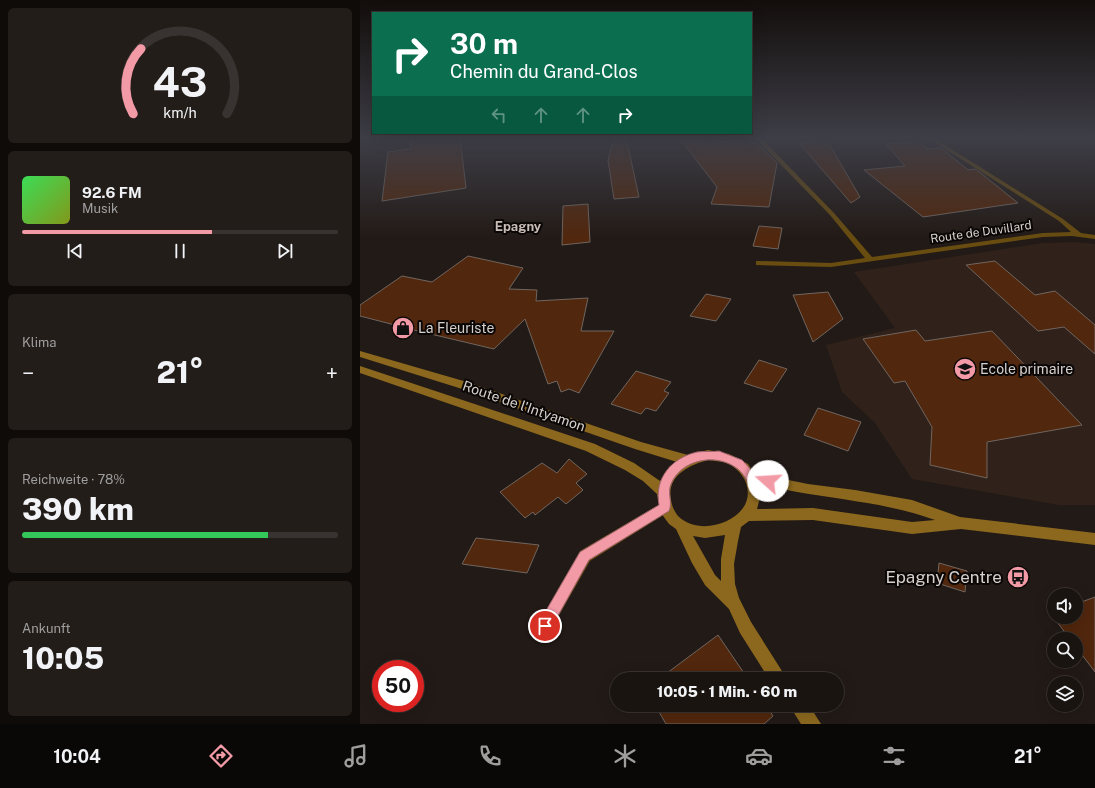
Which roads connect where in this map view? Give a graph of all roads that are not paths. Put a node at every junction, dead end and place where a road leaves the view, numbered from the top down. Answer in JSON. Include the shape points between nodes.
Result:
{"nodes":[{"id":1,"x":790,"y":171,"type":"edge"},
{"id":2,"x":983,"y":171,"type":"edge"},
{"id":3,"x":1078,"y":234,"type":"junction"},
{"id":4,"x":1095,"y":237,"type":"edge"},
{"id":5,"x":870,"y":260,"type":"junction"},
{"id":6,"x":759,"y":263,"type":"dead end"},
{"id":7,"x":360,"y":354,"type":"edge"},
{"id":8,"x":360,"y":369,"type":"edge"},
{"id":9,"x":688,"y":460,"type":"junction"},
{"id":10,"x":751,"y":477,"type":"junction"},
{"id":11,"x":663,"y":491,"type":"junction"},
{"id":12,"x":665,"y":507,"type":"junction"},
{"id":13,"x":746,"y":515,"type":"junction"},
{"id":14,"x":961,"y":524,"type":"junction"},
{"id":15,"x":681,"y":525,"type":"junction"},
{"id":16,"x":735,"y":525,"type":"junction"},
{"id":17,"x":1095,"y":539,"type":"edge"},
{"id":18,"x":735,"y":606,"type":"junction"},
{"id":19,"x":545,"y":626,"type":"dead end"},
{"id":20,"x":775,"y":672,"type":"edge"},
{"id":21,"x":803,"y":712,"type":"edge"},
{"id":22,"x":812,"y":724,"type":"edge"}],
"edges":[{"from":1,"to":5,"type":"street","via":[[832,214]]},
{"from":2,"to":3,"type":"street","via":[[1061,220]]},
{"from":3,"to":4,"type":"street","name":"Route de Duvillard"},
{"from":3,"to":5,"type":"street","name":"Route de Duvillard","via":[[1028,237]]},
{"from":5,"to":6,"type":"street","name":"Route de Duvillard","via":[[831,265]]},
{"from":7,"to":9,"type":"main road","name":"Route de l'Intyamon","via":[[463,385],[639,446]]},
{"from":8,"to":11,"type":"main road","name":"Route de l'Intyamon","via":[[580,444],[635,470]]},
{"from":9,"to":10,"type":"main road","via":[[708,455],[724,457],[738,463]]},
{"from":9,"to":11,"type":"main road","via":[[677,466],[669,475]]},
{"from":10,"to":13,"type":"main road","via":[[755,496]]},
{"from":10,"to":14,"type":"main road","via":[[912,506]]},
{"from":11,"to":12,"type":"main road"},
{"from":12,"to":15,"type":"main road"},
{"from":12,"to":19,"type":"street","via":[[584,556]]},
{"from":13,"to":14,"type":"main road","via":[[813,514],[912,528]]},
{"from":13,"to":16,"type":"main road"},
{"from":14,"to":17,"type":"main road"},
{"from":15,"to":16,"type":"main road","via":[[696,531],[708,532]]},
{"from":15,"to":18,"type":"main road","via":[[710,580]]},
{"from":16,"to":18,"type":"main road","via":[[727,570]]},
{"from":18,"to":20,"type":"main road"},
{"from":21,"to":22,"type":"main road"}]}
